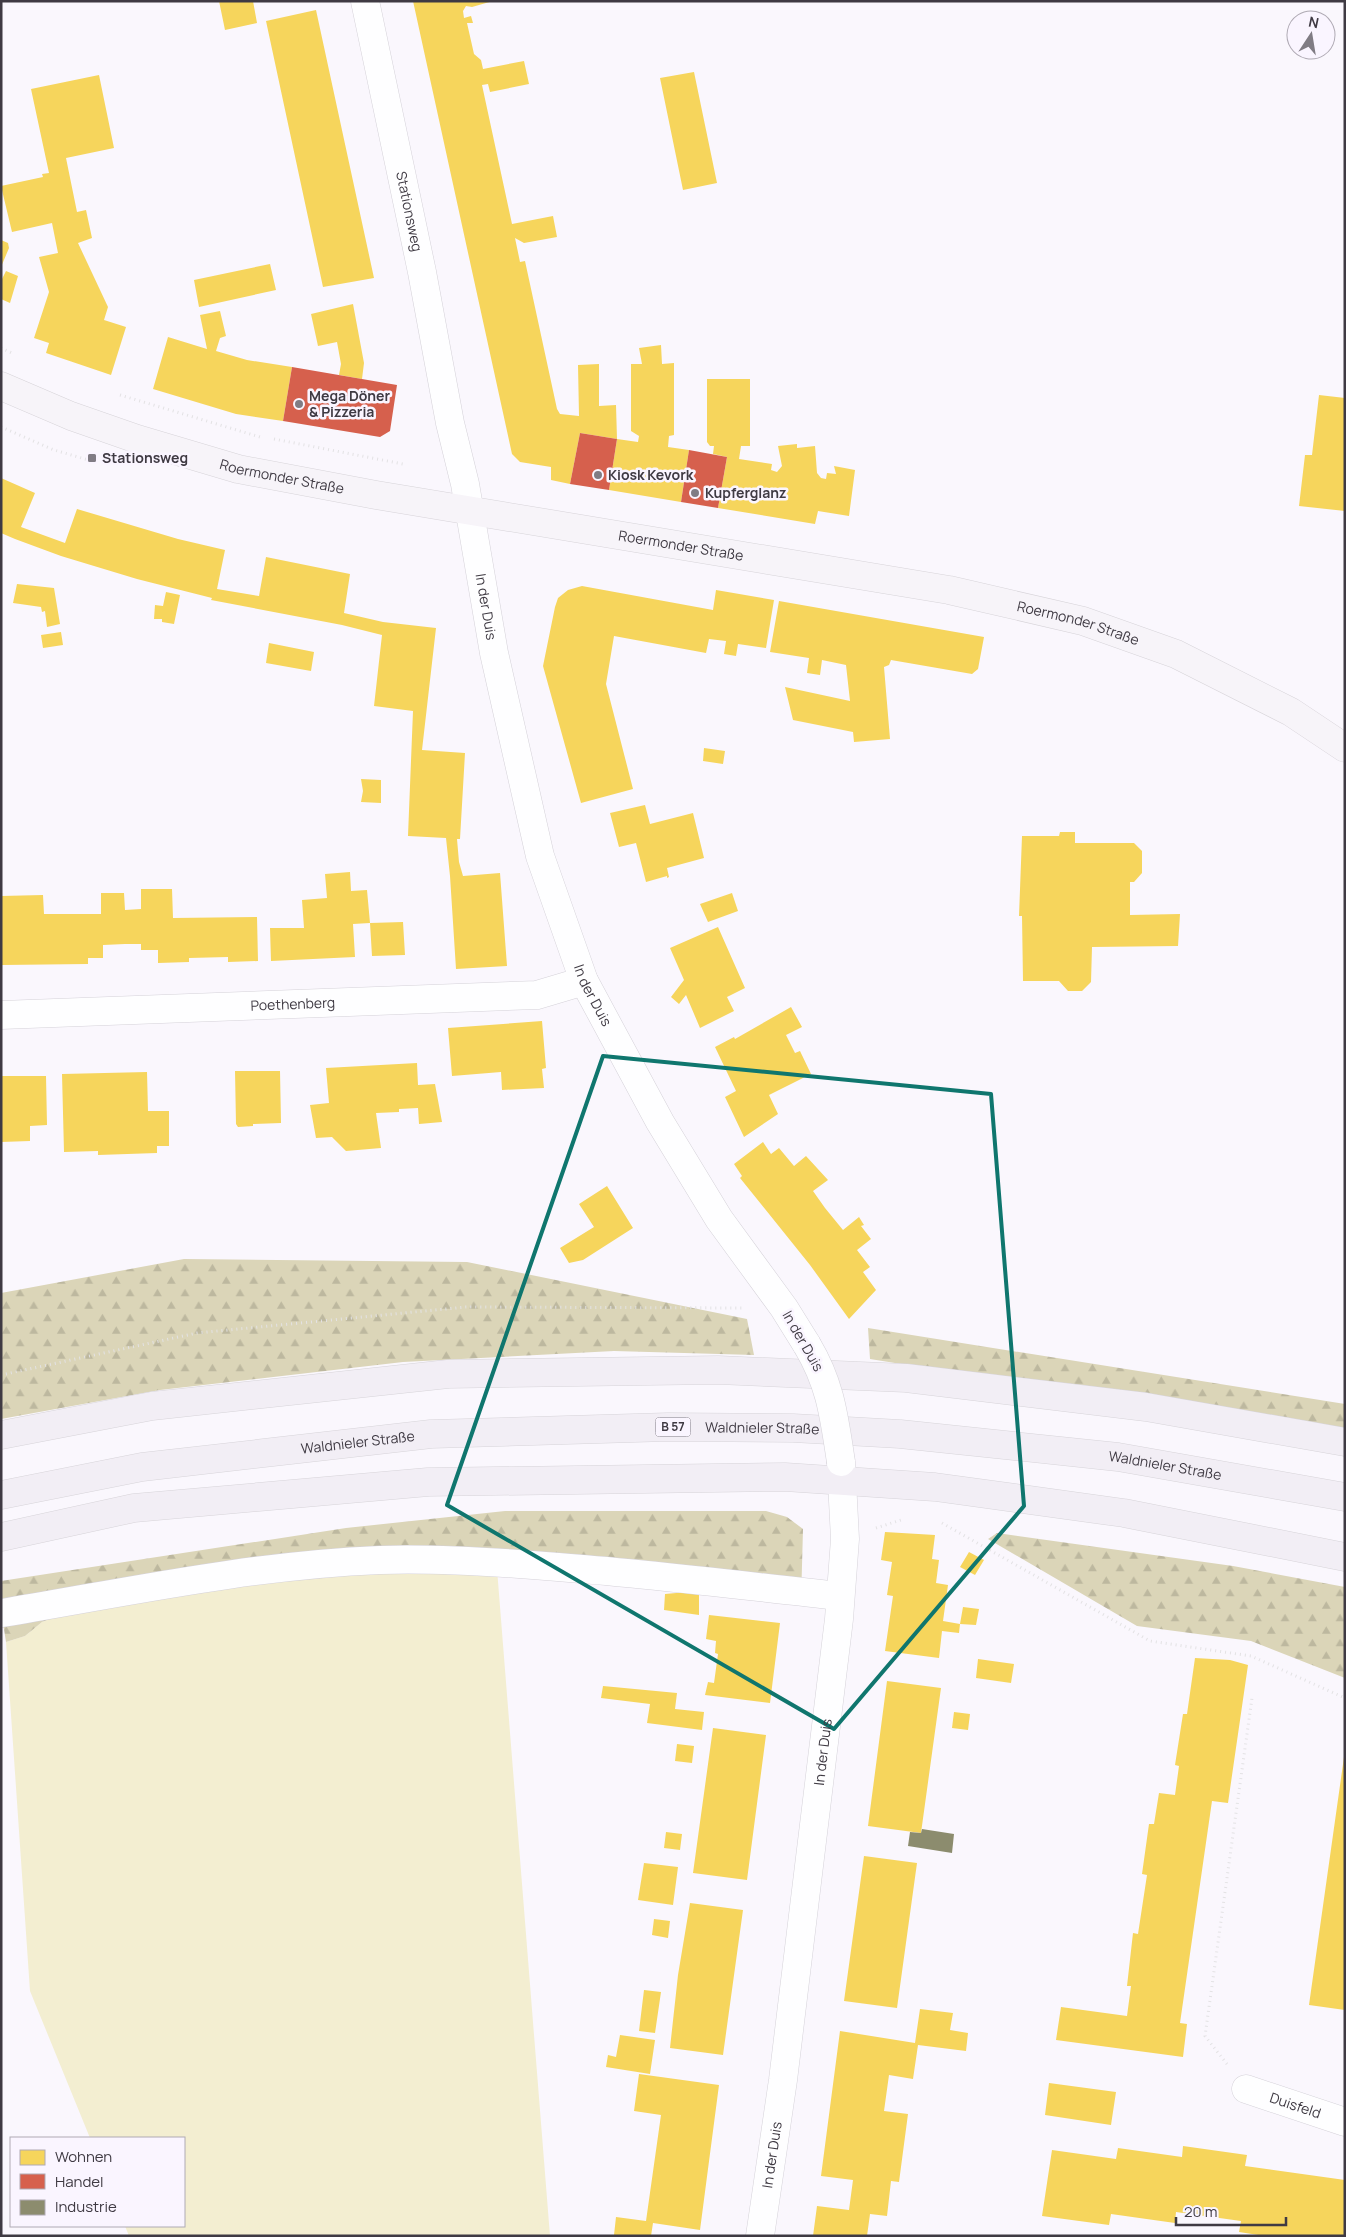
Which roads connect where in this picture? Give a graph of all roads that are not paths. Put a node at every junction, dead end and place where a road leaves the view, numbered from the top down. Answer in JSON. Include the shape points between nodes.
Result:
{"nodes":[{"id":1,"x":365,"y":1,"type":"edge"},
{"id":2,"x":1,"y":386,"type":"edge"},
{"id":3,"x":470,"y":510,"type":"junction"},
{"id":4,"x":1345,"y":748,"type":"edge"},
{"id":5,"x":584,"y":982,"type":"junction"},
{"id":6,"x":1,"y":1015,"type":"edge"},
{"id":7,"x":1,"y":1435,"type":"edge"},
{"id":8,"x":1345,"y":1442,"type":"edge"},
{"id":9,"x":843,"y":1472,"type":"junction"},
{"id":10,"x":1,"y":1495,"type":"edge"},
{"id":11,"x":1345,"y":1497,"type":"edge"},
{"id":12,"x":1,"y":1537,"type":"edge"},
{"id":13,"x":1345,"y":1557,"type":"edge"},
{"id":14,"x":840,"y":1596,"type":"junction"},
{"id":15,"x":2,"y":1613,"type":"edge"},
{"id":16,"x":1246,"y":2089,"type":"road end"},
{"id":17,"x":1345,"y":2122,"type":"edge"},
{"id":18,"x":760,"y":2236,"type":"edge"}],
"edges":[{"from":1,"to":3,"type":"street","name":"Stationsweg"},
{"from":2,"to":3,"type":"main road","name":"Roermonder Straße","via":[[137,439],[238,469]]},
{"from":3,"to":4,"type":"main road","name":"Roermonder Straße","via":[[950,590],[1083,621],[1176,654],[1291,712]]},
{"from":3,"to":5,"type":"street","name":"In der Duis","via":[[494,653],[540,856]]},
{"from":5,"to":6,"type":"street","name":"Poethenberg","via":[[537,995]]},
{"from":5,"to":9,"type":"street","name":"In der Duis","bridge":true,"via":[[660,1122],[709,1203],[784,1308],[821,1368],[831,1401]]},
{"from":7,"to":8,"type":"highway","via":[[152,1406],[448,1374],[718,1370],[906,1378],[1146,1407]]},
{"from":9,"to":12,"type":"highway","via":[[786,1477],[428,1482],[134,1508]]},
{"from":9,"to":13,"type":"highway","via":[[1124,1513]]},
{"from":9,"to":14,"type":"street","name":"In der Duis","via":[[845,1539]]},
{"from":10,"to":11,"type":"highway","name":"Waldnieler Straße","number":"B 57","via":[[142,1467],[432,1434],[793,1428],[900,1434],[1118,1457]]},
{"from":14,"to":15,"type":"street","via":[[577,1568],[471,1560],[380,1560],[231,1574]]},
{"from":14,"to":18,"type":"street","name":"In der Duis","via":[[785,2061]]},
{"from":16,"to":17,"type":"street","name":"Duisfeld"}]}
